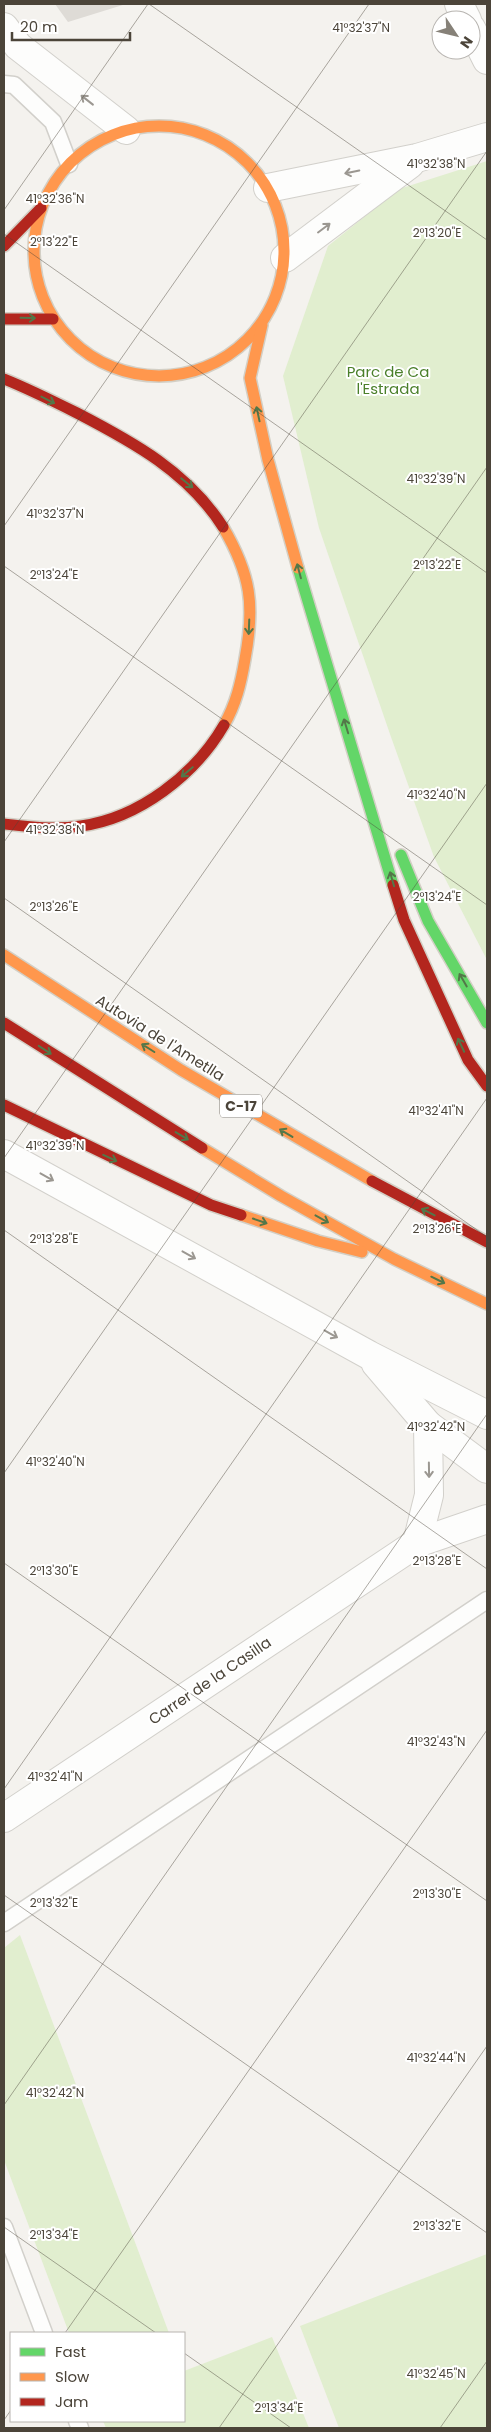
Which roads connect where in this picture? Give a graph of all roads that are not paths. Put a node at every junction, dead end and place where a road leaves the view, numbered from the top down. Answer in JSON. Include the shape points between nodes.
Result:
{"nodes":[{"id":1,"x":4,"y":27,"type":"edge"},
{"id":2,"x":481,"y":48,"type":"edge"},
{"id":3,"x":487,"y":60,"type":"edge"},
{"id":4,"x":4,"y":84,"type":"edge"},
{"id":5,"x":126,"y":130,"type":"junction"},
{"id":6,"x":487,"y":137,"type":"edge"},
{"id":7,"x":417,"y":158,"type":"junction"},
{"id":8,"x":69,"y":164,"type":"junction"},
{"id":9,"x":268,"y":188,"type":"junction"},
{"id":10,"x":41,"y":208,"type":"junction"},
{"id":11,"x":4,"y":246,"type":"edge"},
{"id":12,"x":285,"y":258,"type":"junction"},
{"id":13,"x":4,"y":319,"type":"edge"},
{"id":14,"x":53,"y":319,"type":"junction"},
{"id":15,"x":262,"y":324,"type":"junction"},
{"id":16,"x":4,"y":379,"type":"edge"},
{"id":17,"x":361,"y":773,"type":"junction"},
{"id":18,"x":4,"y":824,"type":"edge"},
{"id":19,"x":389,"y":827,"type":"dead end"},
{"id":20,"x":396,"y":844,"type":"dead end"},
{"id":21,"x":4,"y":955,"type":"edge"},
{"id":22,"x":4,"y":1023,"type":"edge"},
{"id":23,"x":487,"y":1023,"type":"edge"},
{"id":24,"x":487,"y":1086,"type":"edge"},
{"id":25,"x":4,"y":1105,"type":"edge"},
{"id":26,"x":4,"y":1154,"type":"edge"},
{"id":27,"x":487,"y":1242,"type":"edge"},
{"id":28,"x":394,"y":1259,"type":"junction"},
{"id":29,"x":487,"y":1304,"type":"edge"},
{"id":30,"x":369,"y":1355,"type":"junction"},
{"id":31,"x":487,"y":1415,"type":"edge"},
{"id":32,"x":428,"y":1425,"type":"junction"},
{"id":33,"x":487,"y":1470,"type":"edge"},
{"id":34,"x":487,"y":1519,"type":"edge"},
{"id":35,"x":417,"y":1543,"type":"junction"},
{"id":36,"x":487,"y":1600,"type":"edge"},
{"id":37,"x":4,"y":1818,"type":"edge"},
{"id":38,"x":4,"y":1923,"type":"edge"},
{"id":39,"x":4,"y":2227,"type":"edge"},
{"id":40,"x":44,"y":2332,"type":"edge"}],
"edges":[{"from":5,"to":1,"type":"street","one_way":true,"via":[[18,46]]},
{"from":2,"to":3,"type":"street"},
{"from":4,"to":8,"type":"lane","via":[[14,85],[54,122]]},
{"from":5,"to":8,"type":"main road","via":[[92,146]]},
{"from":5,"to":9,"type":"main road","via":[[173,126],[196,131],[237,152],[255,169]]},
{"from":6,"to":7,"type":"street"},
{"from":7,"to":9,"type":"street","one_way":true},
{"from":12,"to":7,"type":"street","one_way":true},
{"from":8,"to":10,"type":"main road","via":[[53,184]]},
{"from":9,"to":12,"type":"main road","via":[[284,234]]},
{"from":10,"to":11,"type":"main road"},
{"from":10,"to":14,"type":"main road","via":[[33,253],[42,298]]},
{"from":12,"to":15,"type":"main road","via":[[278,293]]},
{"from":13,"to":14,"type":"main road","one_way":true},
{"from":14,"to":15,"type":"main road","via":[[69,340],[112,368],[138,376],[167,377],[194,372],[220,362],[243,345]]},
{"from":17,"to":15,"type":"main road","one_way":true,"via":[[268,460],[250,378]]},
{"from":16,"to":18,"type":"main road","one_way":true,"via":[[136,446],[193,488],[217,517],[240,558],[250,599],[249,642],[240,688],[221,731],[197,763],[166,789],[130,811],[94,824],[45,829]]},
{"from":17,"to":19,"type":"main road"},
{"from":24,"to":17,"type":"main road","one_way":true,"via":[[468,1060],[404,920]]},
{"from":23,"to":20,"type":"main road","one_way":true,"via":[[428,921]]},
{"from":27,"to":21,"type":"main road","name":"Autovia de l'Ametlla","number":"C-17","one_way":true,"via":[[332,1160],[118,1030]]},
{"from":22,"to":28,"type":"main road","one_way":true,"via":[[281,1196]]},
{"from":25,"to":28,"type":"main road","one_way":true,"via":[[211,1205],[318,1241]]},
{"from":26,"to":30,"type":"street","one_way":true},
{"from":28,"to":29,"type":"main road","one_way":true},
{"from":30,"to":31,"type":"street"},
{"from":30,"to":32,"type":"street"},
{"from":32,"to":33,"type":"street"},
{"from":32,"to":35,"type":"street","one_way":true,"via":[[429,1495]]},
{"from":34,"to":35,"type":"street","name":"Carrer de la Casilla"},
{"from":35,"to":37,"type":"street","name":"Carrer de la Casilla"},
{"from":36,"to":38,"type":"lane"},
{"from":39,"to":40,"type":"lane"}]}
